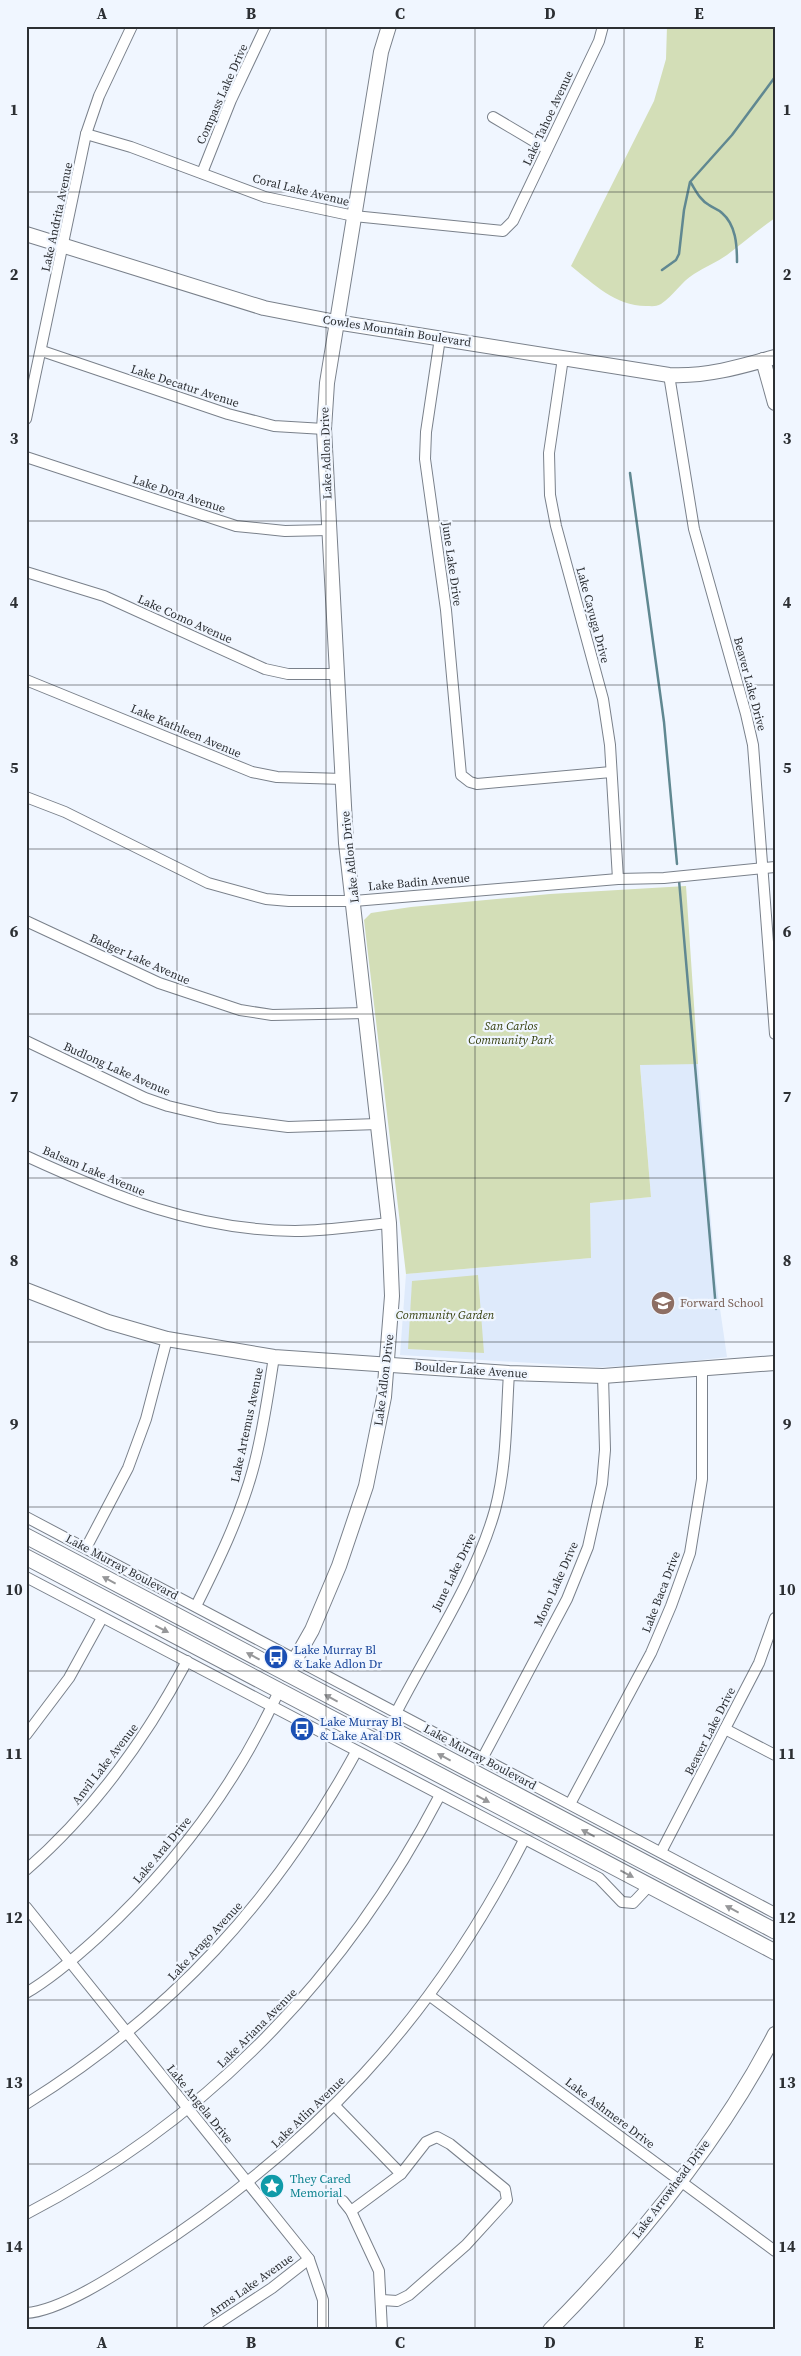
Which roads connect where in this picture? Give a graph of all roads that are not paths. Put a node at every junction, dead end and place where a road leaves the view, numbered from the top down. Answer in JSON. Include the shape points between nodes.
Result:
{"nodes":[{"id":1,"x":132,"y":26,"type":"edge"},
{"id":2,"x":266,"y":26,"type":"edge"},
{"id":3,"x":389,"y":26,"type":"edge"},
{"id":4,"x":603,"y":26,"type":"edge"},
{"id":5,"x":493,"y":117,"type":"dead end"},
{"id":6,"x":86,"y":134,"type":"junction"},
{"id":7,"x":547,"y":149,"type":"junction"},
{"id":8,"x":202,"y":173,"type":"junction"},
{"id":9,"x":354,"y":216,"type":"junction"},
{"id":10,"x":513,"y":220,"type":"joint"},
{"id":11,"x":26,"y":234,"type":"edge"},
{"id":12,"x":63,"y":246,"type":"junction"},
{"id":13,"x":336,"y":322,"type":"junction"},
{"id":14,"x":440,"y":338,"type":"junction"},
{"id":15,"x":42,"y":351,"type":"junction"},
{"id":16,"x":563,"y":358,"type":"junction"},
{"id":17,"x":769,"y":359,"type":"edge"},
{"id":18,"x":669,"y":375,"type":"junction"},
{"id":19,"x":775,"y":403,"type":"edge"},
{"id":20,"x":26,"y":419,"type":"edge"},
{"id":21,"x":324,"y":429,"type":"junction"},
{"id":22,"x":26,"y":457,"type":"edge"},
{"id":23,"x":329,"y":530,"type":"junction"},
{"id":24,"x":26,"y":572,"type":"edge"},
{"id":25,"x":336,"y":674,"type":"junction"},
{"id":26,"x":26,"y":680,"type":"edge"},
{"id":27,"x":611,"y":772,"type":"junction"},
{"id":28,"x":343,"y":779,"type":"junction"},
{"id":29,"x":26,"y":797,"type":"edge"},
{"id":30,"x":775,"y":867,"type":"edge"},
{"id":31,"x":762,"y":868,"type":"junction"},
{"id":32,"x":618,"y":879,"type":"junction"},
{"id":33,"x":354,"y":901,"type":"junction"},
{"id":34,"x":26,"y":920,"type":"edge"},
{"id":35,"x":366,"y":1013,"type":"junction"},
{"id":36,"x":775,"y":1034,"type":"edge"},
{"id":37,"x":26,"y":1041,"type":"edge"},
{"id":38,"x":378,"y":1124,"type":"junction"},
{"id":39,"x":26,"y":1156,"type":"edge"},
{"id":40,"x":390,"y":1223,"type":"junction"},
{"id":41,"x":26,"y":1290,"type":"edge"},
{"id":42,"x":167,"y":1340,"type":"junction"},
{"id":43,"x":274,"y":1357,"type":"junction"},
{"id":44,"x":775,"y":1363,"type":"edge"},
{"id":45,"x":387,"y":1364,"type":"junction"},
{"id":46,"x":702,"y":1368,"type":"junction"},
{"id":47,"x":509,"y":1373,"type":"junction"},
{"id":48,"x":603,"y":1376,"type":"junction"},
{"id":49,"x":26,"y":1517,"type":"edge"},
{"id":50,"x":26,"y":1536,"type":"edge"},
{"id":51,"x":86,"y":1548,"type":"junction"},
{"id":52,"x":26,"y":1558,"type":"edge"},
{"id":53,"x":26,"y":1577,"type":"edge"},
{"id":54,"x":196,"y":1606,"type":"junction"},
{"id":55,"x":102,"y":1618,"type":"junction"},
{"id":56,"x":775,"y":1618,"type":"edge"},
{"id":57,"x":772,"y":1637,"type":"edge"},
{"id":58,"x":297,"y":1660,"type":"junction"},
{"id":59,"x":187,"y":1661,"type":"junction"},
{"id":60,"x":287,"y":1674,"type":"junction"},
{"id":61,"x":254,"y":1678,"type":"junction"},
{"id":62,"x":311,"y":1687,"type":"junction"},
{"id":63,"x":279,"y":1691,"type":"junction"},
{"id":64,"x":272,"y":1707,"type":"junction"},
{"id":65,"x":396,"y":1712,"type":"junction"},
{"id":66,"x":725,"y":1728,"type":"junction"},
{"id":67,"x":26,"y":1735,"type":"edge"},
{"id":68,"x":356,"y":1752,"type":"junction"},
{"id":69,"x":775,"y":1755,"type":"edge"},
{"id":70,"x":482,"y":1759,"type":"junction"},
{"id":71,"x":440,"y":1795,"type":"junction"},
{"id":72,"x":570,"y":1804,"type":"junction"},
{"id":73,"x":524,"y":1840,"type":"junction"},
{"id":74,"x":661,"y":1852,"type":"junction"},
{"id":75,"x":26,"y":1870,"type":"edge"},
{"id":76,"x":648,"y":1886,"type":"junction"},
{"id":77,"x":26,"y":1907,"type":"edge"},
{"id":78,"x":775,"y":1912,"type":"edge"},
{"id":79,"x":775,"y":1931,"type":"edge"},
{"id":80,"x":775,"y":1952,"type":"edge"},
{"id":81,"x":69,"y":1962,"type":"junction"},
{"id":82,"x":26,"y":1994,"type":"edge"},
{"id":83,"x":430,"y":1996,"type":"junction"},
{"id":84,"x":128,"y":2034,"type":"junction"},
{"id":85,"x":775,"y":2034,"type":"edge"},
{"id":86,"x":26,"y":2104,"type":"edge"},
{"id":87,"x":335,"y":2106,"type":"junction"},
{"id":88,"x":188,"y":2109,"type":"junction"},
{"id":89,"x":401,"y":2174,"type":"junction"},
{"id":90,"x":680,"y":2180,"type":"junction"},
{"id":91,"x":248,"y":2183,"type":"junction"},
{"id":92,"x":343,"y":2201,"type":"dead end"},
{"id":93,"x":351,"y":2211,"type":"junction"},
{"id":94,"x":26,"y":2214,"type":"edge"},
{"id":95,"x":775,"y":2251,"type":"edge"},
{"id":96,"x":309,"y":2259,"type":"junction"},
{"id":97,"x":382,"y":2300,"type":"junction"},
{"id":98,"x":26,"y":2312,"type":"edge"},
{"id":99,"x":208,"y":2330,"type":"edge"},
{"id":100,"x":323,"y":2330,"type":"edge"},
{"id":101,"x":382,"y":2330,"type":"edge"},
{"id":102,"x":550,"y":2330,"type":"edge"}],
"edges":[{"from":1,"to":6,"type":"street","name":"Lake Andrita Avenue","via":[[99,96]]},
{"from":2,"to":8,"type":"street","name":"Compass Lake Drive","via":[[231,100]]},
{"from":3,"to":9,"type":"street","name":"Lake Adlon Drive","via":[[381,52]]},
{"from":4,"to":7,"type":"street","name":"Lake Tahoe Avenue","via":[[599,41]]},
{"from":5,"to":7,"type":"street"},
{"from":6,"to":8,"type":"street","name":"Coral Lake Avenue"},
{"from":6,"to":12,"type":"street","name":"Lake Andrita Avenue"},
{"from":7,"to":10,"type":"street","name":"Lake Tahoe Avenue"},
{"from":8,"to":9,"type":"street","name":"Coral Lake Avenue","via":[[265,197]]},
{"from":9,"to":10,"type":"street","name":"Coral Lake Avenue","via":[[489,231],[503,231]]},
{"from":9,"to":13,"type":"street","name":"Lake Adlon Drive"},
{"from":11,"to":12,"type":"street","name":"Cowles Mountain Boulevard"},
{"from":12,"to":13,"type":"street","name":"Cowles Mountain Boulevard","via":[[264,308]]},
{"from":12,"to":15,"type":"street","name":"Lake Andrita Avenue"},
{"from":13,"to":14,"type":"street","name":"Cowles Mountain Boulevard"},
{"from":13,"to":21,"type":"street","name":"Lake Adlon Drive"},
{"from":14,"to":16,"type":"street","name":"Cowles Mountain Boulevard"},
{"from":14,"to":27,"type":"street","name":"June Lake Drive","via":[[425,458],[446,610],[459,768],[465,778],[477,784]]},
{"from":15,"to":20,"type":"street","name":"Lake Andrita Avenue"},
{"from":15,"to":21,"type":"street","name":"Lake Decatur Avenue","via":[[228,414],[274,426]]},
{"from":16,"to":18,"type":"street","name":"Cowles Mountain Boulevard"},
{"from":16,"to":27,"type":"street","name":"Lake Cayuga Drive","via":[[549,453],[550,495],[603,699]]},
{"from":17,"to":18,"type":"street","name":"Cowles Mountain Boulevard","via":[[730,369],[685,376]]},
{"from":17,"to":19,"type":"street"},
{"from":18,"to":31,"type":"street","name":"Beaver Lake Drive","via":[[694,529],[753,745]]},
{"from":21,"to":23,"type":"street","name":"Lake Adlon Drive"},
{"from":22,"to":23,"type":"street","name":"Lake Dora Avenue","via":[[236,526],[285,531]]},
{"from":23,"to":25,"type":"street","name":"Lake Adlon Drive"},
{"from":24,"to":25,"type":"street","name":"Lake Como Avenue","via":[[104,596],[265,669],[288,674]]},
{"from":25,"to":28,"type":"street","name":"Lake Adlon Drive"},
{"from":26,"to":28,"type":"street","name":"Lake Kathleen Avenue","via":[[252,772],[277,777]]},
{"from":27,"to":32,"type":"street","name":"Lake Cayuga Drive"},
{"from":28,"to":33,"type":"street","name":"Lake Adlon Drive","via":[[346,843]]},
{"from":29,"to":33,"type":"street","name":"Lake Badin Avenue","via":[[65,812],[208,882],[266,899]]},
{"from":30,"to":31,"type":"street","name":"Lake Badin Avenue"},
{"from":31,"to":32,"type":"street","name":"Lake Badin Avenue","via":[[664,878]]},
{"from":31,"to":36,"type":"street","name":"Beaver Lake Drive"},
{"from":32,"to":33,"type":"street","name":"Lake Badin Avenue"},
{"from":33,"to":35,"type":"street","name":"Lake Adlon Drive"},
{"from":34,"to":35,"type":"street","name":"Badger Lake Avenue","via":[[159,983],[240,1010],[280,1015]]},
{"from":35,"to":38,"type":"street","name":"Lake Adlon Drive"},
{"from":37,"to":38,"type":"street","name":"Budlong Lake Avenue","via":[[145,1098],[201,1114],[288,1127]]},
{"from":38,"to":40,"type":"street","name":"Lake Adlon Drive"},
{"from":39,"to":40,"type":"street","name":"Balsam Lake Avenue","via":[[99,1190],[196,1219],[294,1231]]},
{"from":40,"to":45,"type":"street","name":"Lake Adlon Drive","via":[[392,1296]]},
{"from":41,"to":42,"type":"street","name":"Boulder Lake Avenue","via":[[108,1322]]},
{"from":42,"to":43,"type":"street","name":"Boulder Lake Avenue"},
{"from":42,"to":51,"type":"street","via":[[146,1419],[131,1460]]},
{"from":43,"to":45,"type":"street","name":"Boulder Lake Avenue"},
{"from":43,"to":54,"type":"street","name":"Lake Artemus Avenue","via":[[254,1469],[238,1516]]},
{"from":44,"to":46,"type":"street","name":"Boulder Lake Avenue"},
{"from":45,"to":47,"type":"street","name":"Boulder Lake Avenue"},
{"from":45,"to":58,"type":"street","name":"Lake Adlon Drive","via":[[376,1440],[358,1513],[339,1566]]},
{"from":46,"to":48,"type":"street","name":"Boulder Lake Avenue"},
{"from":46,"to":72,"type":"street","name":"Lake Baca Drive","via":[[702,1479],[690,1553],[658,1637]]},
{"from":47,"to":48,"type":"street","name":"Boulder Lake Avenue"},
{"from":47,"to":65,"type":"street","name":"June Lake Drive","via":[[504,1461],[488,1530],[472,1569]]},
{"from":48,"to":70,"type":"street","name":"Mono Lake Drive","via":[[605,1450],[602,1484],[588,1547],[567,1599]]},
{"from":49,"to":51,"type":"street","name":"Lake Murray Boulevard"},
{"from":60,"to":50,"type":"main road","name":"Lake Murray Boulevard","one_way":true},
{"from":51,"to":54,"type":"street","name":"Lake Murray Boulevard"},
{"from":52,"to":61,"type":"main road","one_way":true},
{"from":53,"to":55,"type":"street"},
{"from":54,"to":58,"type":"street","name":"Lake Murray Boulevard"},
{"from":55,"to":59,"type":"street"},
{"from":55,"to":67,"type":"street","via":[[69,1678]]},
{"from":56,"to":57,"type":"street","name":"Beaver Lake Drive"},
{"from":57,"to":66,"type":"street","name":"Beaver Lake Drive"},
{"from":58,"to":60,"type":"street","name":"Lake Adlon Drive"},
{"from":58,"to":65,"type":"street","name":"Lake Murray Boulevard"},
{"from":59,"to":64,"type":"street"},
{"from":59,"to":75,"type":"street","name":"Anvil Lake Avenue","via":[[159,1712],[119,1770],[70,1828]]},
{"from":60,"to":61,"type":"main road"},
{"from":60,"to":62,"type":"main road","name":"Lake Murray Boulevard"},
{"from":61,"to":63,"type":"main road"},
{"from":62,"to":63,"type":"main road"},
{"from":79,"to":62,"type":"main road","name":"Lake Murray Boulevard","one_way":true},
{"from":63,"to":64,"type":"street","name":"Lake Aral Drive"},
{"from":63,"to":76,"type":"main road","one_way":true},
{"from":64,"to":68,"type":"street"},
{"from":64,"to":81,"type":"street","name":"Lake Aral Drive","via":[[233,1777],[188,1841],[135,1901]]},
{"from":65,"to":70,"type":"street","name":"Lake Murray Boulevard"},
{"from":66,"to":69,"type":"street"},
{"from":66,"to":74,"type":"street","name":"Beaver Lake Drive"},
{"from":68,"to":71,"type":"street"},
{"from":68,"to":84,"type":"street","name":"Lake Arago Avenue","via":[[318,1819],[246,1917],[189,1979]]},
{"from":70,"to":72,"type":"street","name":"Lake Murray Boulevard"},
{"from":71,"to":73,"type":"street"},
{"from":71,"to":88,"type":"street","name":"Lake Ariana Avenue","via":[[390,1884],[331,1966],[279,2026]]},
{"from":72,"to":74,"type":"street","name":"Lake Murray Boulevard"},
{"from":73,"to":76,"type":"street","via":[[598,1878],[622,1902],[633,1903]]},
{"from":73,"to":83,"type":"street","name":"Lake Atlin Avenue","via":[[471,1936]]},
{"from":74,"to":78,"type":"street","name":"Lake Murray Boulevard"},
{"from":76,"to":80,"type":"main road"},
{"from":77,"to":81,"type":"street","name":"Lake Angela Drive"},
{"from":81,"to":82,"type":"street","name":"Lake Aral Drive"},
{"from":81,"to":84,"type":"street","name":"Lake Angela Drive"},
{"from":83,"to":87,"type":"street","name":"Lake Atlin Avenue","via":[[385,2052]]},
{"from":83,"to":90,"type":"street","name":"Lake Ashmere Drive"},
{"from":84,"to":86,"type":"street","name":"Lake Arago Avenue"},
{"from":84,"to":88,"type":"street","name":"Lake Angela Drive"},
{"from":85,"to":90,"type":"street","name":"Lake Arrowhead Drive","via":[[734,2104]]},
{"from":87,"to":89,"type":"street"},
{"from":87,"to":91,"type":"street","name":"Lake Atlin Avenue"},
{"from":88,"to":91,"type":"street","name":"Lake Angela Drive"},
{"from":88,"to":94,"type":"street","name":"Lake Ariana Avenue","via":[[104,2170]]},
{"from":89,"to":93,"type":"street"},
{"from":89,"to":97,"type":"street","via":[[426,2142],[437,2137],[505,2189],[507,2200],[466,2244],[409,2295],[396,2301]]},
{"from":90,"to":95,"type":"street","name":"Lake Ashmere Drive"},
{"from":90,"to":102,"type":"street","name":"Lake Arrowhead Drive","via":[[613,2264]]},
{"from":91,"to":96,"type":"street","name":"Lake Angela Drive"},
{"from":91,"to":98,"type":"street","name":"Lake Atlin Avenue","via":[[188,2228],[109,2278],[44,2311]]},
{"from":92,"to":93,"type":"street"},
{"from":93,"to":97,"type":"street","via":[[379,2271]]},
{"from":96,"to":99,"type":"street","name":"Arms Lake Avenue"},
{"from":96,"to":100,"type":"street","name":"Lake Angela Drive","via":[[323,2300]]},
{"from":97,"to":101,"type":"street"}]}
